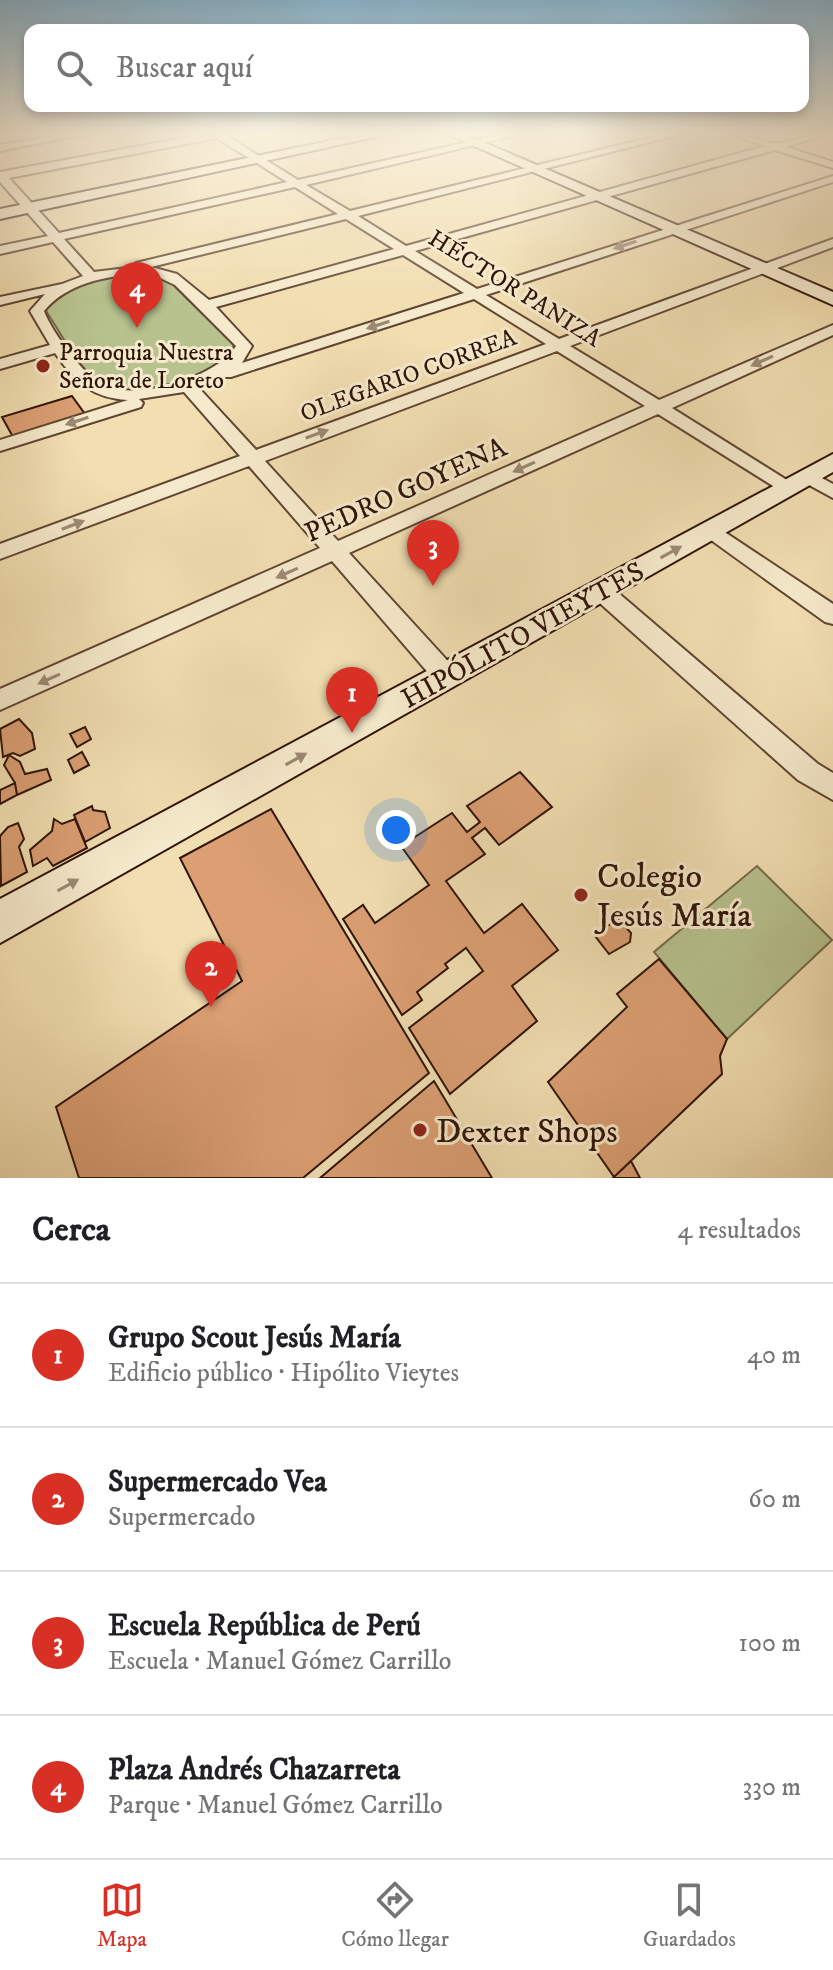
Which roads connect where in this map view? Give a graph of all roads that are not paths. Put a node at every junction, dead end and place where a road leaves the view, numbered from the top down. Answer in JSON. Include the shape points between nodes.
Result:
{"nodes":[{"id":1,"x":11,"y":188,"type":"edge"},
{"id":2,"x":125,"y":188,"type":"edge"},
{"id":3,"x":274,"y":188,"type":"edge"},
{"id":4,"x":304,"y":188,"type":"edge"},
{"id":5,"x":457,"y":188,"type":"edge"},
{"id":6,"x":577,"y":188,"type":"edge"},
{"id":7,"x":630,"y":188,"type":"edge"},
{"id":8,"x":805,"y":188,"type":"edge"},
{"id":9,"x":598,"y":197,"type":"junction"},
{"id":10,"x":29,"y":208,"type":"junction"},
{"id":11,"x":0,"y":214,"type":"edge"},
{"id":12,"x":347,"y":215,"type":"junction"},
{"id":13,"x":674,"y":230,"type":"junction"},
{"id":14,"x":55,"y":238,"type":"junction"},
{"id":15,"x":833,"y":243,"type":"edge"},
{"id":16,"x":0,"y":250,"type":"edge"},
{"id":17,"x":405,"y":250,"type":"junction"},
{"id":18,"x":764,"y":269,"type":"junction"},
{"id":19,"x":92,"y":278,"type":"junction"},
{"id":20,"x":475,"y":294,"type":"junction"},
{"id":21,"x":833,"y":299,"type":"edge"},
{"id":22,"x":0,"y":301,"type":"edge"},
{"id":23,"x":204,"y":306,"type":"junction"},
{"id":24,"x":833,"y":329,"type":"edge"},
{"id":25,"x":558,"y":345,"type":"junction"},
{"id":26,"x":59,"y":347,"type":"junction"},
{"id":27,"x":0,"y":364,"type":"edge"},
{"id":28,"x":188,"y":386,"type":"junction"},
{"id":29,"x":658,"y":407,"type":"junction"},
{"id":30,"x":0,"y":446,"type":"edge"},
{"id":31,"x":252,"y":458,"type":"junction"},
{"id":32,"x":815,"y":480,"type":"edge"},
{"id":33,"x":711,"y":530,"type":"junction"},
{"id":34,"x":335,"y":551,"type":"junction"},
{"id":35,"x":0,"y":552,"type":"edge"},
{"id":36,"x":601,"y":591,"type":"junction"},
{"id":37,"x":833,"y":616,"type":"edge"},
{"id":38,"x":446,"y":676,"type":"junction"},
{"id":39,"x":0,"y":700,"type":"edge"},
{"id":40,"x":833,"y":788,"type":"edge"},
{"id":41,"x":0,"y":922,"type":"edge"}],
"edges":[{"from":1,"to":10,"type":"street"},
{"from":2,"to":10,"type":"street"},
{"from":3,"to":14,"type":"street"},
{"from":4,"to":12,"type":"street","name":"HÉCTOR PANIZA"},
{"from":5,"to":12,"type":"street"},
{"from":6,"to":9,"type":"street"},
{"from":7,"to":9,"type":"street"},
{"from":8,"to":13,"type":"street"},
{"from":9,"to":13,"type":"street"},
{"from":9,"to":17,"type":"street"},
{"from":10,"to":11,"type":"street"},
{"from":10,"to":14,"type":"street"},
{"from":12,"to":17,"type":"street","name":"HÉCTOR PANIZA"},
{"from":12,"to":19,"type":"street"},
{"from":13,"to":18,"type":"street"},
{"from":13,"to":20,"type":"street","one_way":true},
{"from":14,"to":16,"type":"street"},
{"from":14,"to":19,"type":"street"},
{"from":15,"to":18,"type":"street","name":"OLEGARIO CORREA"},
{"from":17,"to":20,"type":"street","name":"HÉCTOR PANIZA"},
{"from":17,"to":23,"type":"street"},
{"from":18,"to":21,"type":"street"},
{"from":18,"to":25,"type":"street","name":"OLEGARIO CORREA"},
{"from":19,"to":22,"type":"street"},
{"from":19,"to":23,"type":"street","via":[[140,270],[164,274]]},
{"from":19,"to":26,"type":"street","via":[[54,292],[37,311]]},
{"from":20,"to":25,"type":"street","name":"HÉCTOR PANIZA"},
{"from":20,"to":28,"type":"street","one_way":true},
{"from":23,"to":28,"type":"street","via":[[244,346],[235,362]]},
{"from":24,"to":29,"type":"street","name":"PEDRO GOYENA","one_way":true},
{"from":25,"to":29,"type":"street","name":"HÉCTOR PANIZA"},
{"from":31,"to":25,"type":"street","name":"OLEGARIO CORREA","one_way":true},
{"from":26,"to":27,"type":"street"},
{"from":26,"to":28,"type":"street","via":[[86,383],[109,396]]},
{"from":28,"to":30,"type":"street","one_way":true},
{"from":28,"to":31,"type":"street"},
{"from":29,"to":32,"type":"street","name":"HÉCTOR PANIZA"},
{"from":29,"to":34,"type":"street","name":"PEDRO GOYENA","one_way":true},
{"from":31,"to":34,"type":"street"},
{"from":35,"to":31,"type":"street","name":"OLEGARIO CORREA","one_way":true},
{"from":32,"to":33,"type":"street","name":"HIPÓLITO VIEYTES"},
{"from":36,"to":33,"type":"street","name":"HIPÓLITO VIEYTES","one_way":true},
{"from":33,"to":37,"type":"street"},
{"from":34,"to":38,"type":"street"},
{"from":34,"to":39,"type":"street","name":"PEDRO GOYENA","one_way":true},
{"from":36,"to":38,"type":"street","name":"HIPÓLITO VIEYTES"},
{"from":36,"to":40,"type":"street"},
{"from":41,"to":38,"type":"street","name":"HIPÓLITO VIEYTES","one_way":true}]}
